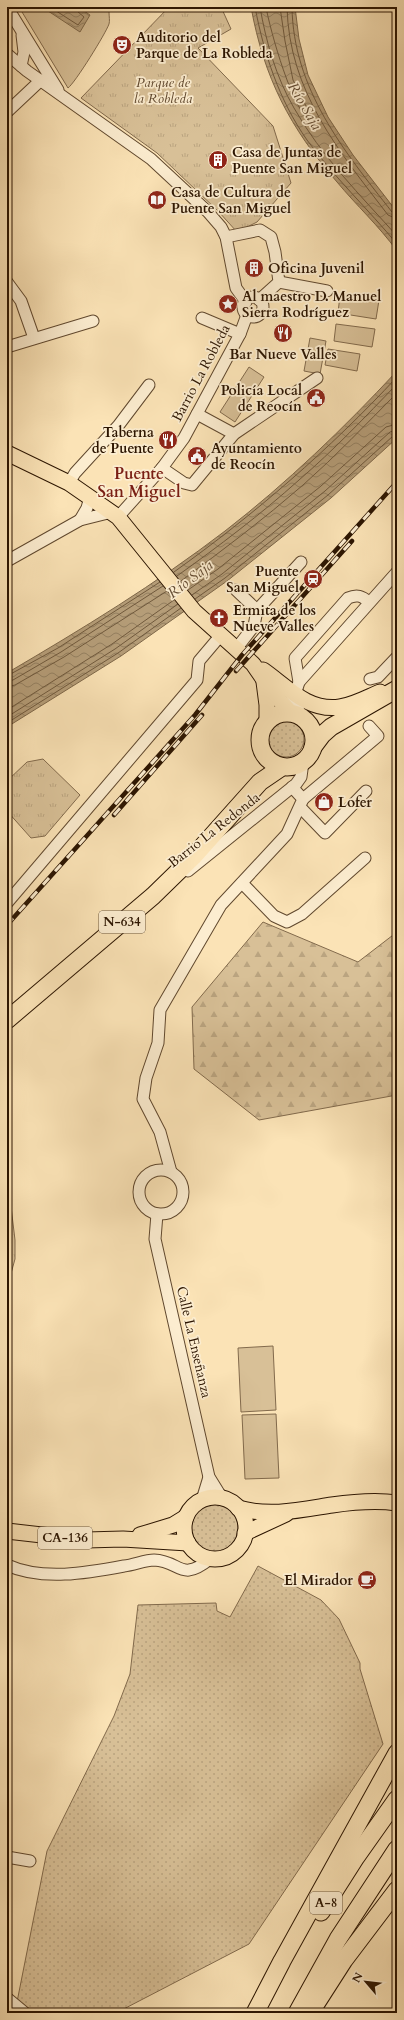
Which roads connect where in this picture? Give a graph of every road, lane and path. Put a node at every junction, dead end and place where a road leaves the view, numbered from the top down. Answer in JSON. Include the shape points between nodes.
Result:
{"nodes":[{"id":1,"x":7,"y":7,"type":"edge"},
{"id":2,"x":22,"y":33,"type":"junction"},
{"id":3,"x":7,"y":54,"type":"edge"},
{"id":4,"x":21,"y":66,"type":"junction"},
{"id":5,"x":41,"y":80,"type":"junction"},
{"id":6,"x":60,"y":93,"type":"junction"},
{"id":7,"x":7,"y":112,"type":"edge"},
{"id":8,"x":226,"y":237,"type":"junction"},
{"id":9,"x":7,"y":282,"type":"edge"},
{"id":10,"x":279,"y":282,"type":"junction"},
{"id":11,"x":327,"y":291,"type":"dead end"},
{"id":12,"x":259,"y":300,"type":"junction"},
{"id":13,"x":246,"y":302,"type":"junction"},
{"id":14,"x":248,"y":315,"type":"junction"},
{"id":15,"x":202,"y":318,"type":"dead end"},
{"id":16,"x":93,"y":321,"type":"dead end"},
{"id":17,"x":240,"y":334,"type":"junction"},
{"id":18,"x":34,"y":338,"type":"junction"},
{"id":19,"x":7,"y":347,"type":"edge"},
{"id":20,"x":318,"y":378,"type":"dead end"},
{"id":21,"x":149,"y":385,"type":"dead end"},
{"id":22,"x":197,"y":414,"type":"junction"},
{"id":23,"x":234,"y":434,"type":"junction"},
{"id":24,"x":7,"y":453,"type":"edge"},
{"id":25,"x":162,"y":468,"type":"junction"},
{"id":26,"x":69,"y":483,"type":"junction"},
{"id":27,"x":90,"y":497,"type":"junction"},
{"id":28,"x":115,"y":515,"type":"junction"},
{"id":29,"x":80,"y":520,"type":"junction"},
{"id":30,"x":7,"y":561,"type":"edge"},
{"id":31,"x":301,"y":562,"type":"dead end"},
{"id":32,"x":397,"y":572,"type":"edge"},
{"id":33,"x":236,"y":590,"type":"dead end"},
{"id":34,"x":369,"y":602,"type":"junction"},
{"id":35,"x":257,"y":610,"type":"junction"},
{"id":36,"x":221,"y":635,"type":"junction"},
{"id":37,"x":236,"y":649,"type":"junction"},
{"id":38,"x":397,"y":657,"type":"edge"},
{"id":39,"x":253,"y":664,"type":"junction"},
{"id":40,"x":370,"y":679,"type":"dead end"},
{"id":41,"x":264,"y":681,"type":"junction"},
{"id":42,"x":397,"y":684,"type":"edge"},
{"id":43,"x":397,"y":689,"type":"edge"},
{"id":44,"x":294,"y":706,"type":"junction"},
{"id":45,"x":349,"y":716,"type":"junction"},
{"id":46,"x":266,"y":721,"type":"junction"},
{"id":47,"x":369,"y":726,"type":"dead end"},
{"id":48,"x":313,"y":747,"type":"junction"},
{"id":49,"x":263,"y":754,"type":"junction"},
{"id":50,"x":303,"y":762,"type":"junction"},
{"id":51,"x":282,"y":767,"type":"junction"},
{"id":52,"x":292,"y":787,"type":"junction"},
{"id":53,"x":366,"y":791,"type":"dead end"},
{"id":54,"x":302,"y":803,"type":"junction"},
{"id":55,"x":229,"y":816,"type":"junction"},
{"id":56,"x":365,"y":858,"type":"dead end"},
{"id":57,"x":242,"y":882,"type":"junction"},
{"id":58,"x":153,"y":896,"type":"junction"},
{"id":59,"x":7,"y":903,"type":"edge"},
{"id":60,"x":7,"y":1020,"type":"edge"},
{"id":61,"x":171,"y":1172,"type":"junction"},
{"id":62,"x":157,"y":1214,"type":"junction"},
{"id":63,"x":208,"y":1477,"type":"junction"},
{"id":64,"x":222,"y":1498,"type":"junction"},
{"id":65,"x":202,"y":1500,"type":"junction"},
{"id":66,"x":397,"y":1503,"type":"edge"},
{"id":67,"x":238,"y":1508,"type":"junction"},
{"id":68,"x":289,"y":1512,"type":"junction"},
{"id":69,"x":186,"y":1517,"type":"junction"},
{"id":70,"x":7,"y":1531,"type":"edge"},
{"id":71,"x":245,"y":1533,"type":"junction"},
{"id":72,"x":123,"y":1539,"type":"junction"},
{"id":73,"x":188,"y":1544,"type":"junction"},
{"id":74,"x":210,"y":1559,"type":"junction"},
{"id":75,"x":7,"y":1565,"type":"edge"},
{"id":76,"x":397,"y":1753,"type":"edge"},
{"id":77,"x":397,"y":1799,"type":"edge"},
{"id":78,"x":397,"y":1850,"type":"edge"},
{"id":79,"x":7,"y":1857,"type":"edge"},
{"id":80,"x":30,"y":1861,"type":"dead end"},
{"id":81,"x":397,"y":1890,"type":"edge"},
{"id":82,"x":7,"y":1998,"type":"edge"},
{"id":83,"x":25,"y":2013,"type":"edge"},
{"id":84,"x":255,"y":2013,"type":"edge"},
{"id":85,"x":264,"y":2013,"type":"edge"},
{"id":86,"x":297,"y":2013,"type":"edge"},
{"id":87,"x":310,"y":2013,"type":"edge"}],
"edges":[{"from":1,"to":2,"type":"street"},
{"from":2,"to":4,"type":"street","via":[[24,52]]},
{"from":2,"to":6,"type":"street"},
{"from":3,"to":4,"type":"street","name":"Barrio La Robleda"},
{"from":4,"to":5,"type":"street","name":"Barrio La Robleda"},
{"from":5,"to":6,"type":"street","name":"Barrio La Robleda"},
{"from":5,"to":7,"type":"street"},
{"from":6,"to":8,"type":"street","name":"Barrio La Robleda","via":[[151,159],[208,212]]},
{"from":8,"to":10,"type":"street","via":[[260,230],[266,232],[271,237],[275,252]]},
{"from":8,"to":13,"type":"street","name":"Barrio La Robleda","via":[[236,288]]},
{"from":9,"to":18,"type":"street","via":[[21,301]]},
{"from":10,"to":11,"type":"street"},
{"from":10,"to":12,"type":"street"},
{"from":12,"to":13,"type":"street","via":[[252,298]]},
{"from":12,"to":14,"type":"street","name":"Barrio La Robleda","via":[[263,306],[261,313],[255,317]]},
{"from":13,"to":14,"type":"street","name":"Barrio La Robleda","via":[[244,309]]},
{"from":14,"to":17,"type":"street","name":"Barrio La Robleda"},
{"from":15,"to":17,"type":"street"},
{"from":16,"to":18,"type":"street"},
{"from":17,"to":22,"type":"street","name":"Barrio La Robleda"},
{"from":18,"to":19,"type":"street"},
{"from":20,"to":23,"type":"street"},
{"from":21,"to":26,"type":"street"},
{"from":22,"to":23,"type":"street"},
{"from":22,"to":25,"type":"street","name":"Barrio La Robleda","via":[[184,438]]},
{"from":23,"to":25,"type":"street","via":[[192,485],[184,483]]},
{"from":24,"to":26,"type":"main road"},
{"from":25,"to":28,"type":"street","name":"Barrio La Robleda"},
{"from":26,"to":27,"type":"main road"},
{"from":27,"to":28,"type":"main road"},
{"from":27,"to":29,"type":"street"},
{"from":28,"to":29,"type":"street"},
{"from":28,"to":36,"type":"main road","via":[[194,611]]},
{"from":29,"to":30,"type":"street"},
{"from":31,"to":35,"type":"street"},
{"from":32,"to":34,"type":"street"},
{"from":33,"to":35,"type":"street"},
{"from":34,"to":44,"type":"street"},
{"from":34,"to":44,"type":"street","via":[[362,596],[354,595],[348,598],[295,658]]},
{"from":35,"to":37,"type":"street","via":[[254,626]]},
{"from":36,"to":37,"type":"main road"},
{"from":36,"to":59,"type":"street","via":[[199,661],[197,680]]},
{"from":37,"to":39,"type":"main road"},
{"from":38,"to":40,"type":"street","via":[[378,677]]},
{"from":39,"to":41,"type":"main road"},
{"from":39,"to":44,"type":"main road"},
{"from":41,"to":44,"type":"main road"},
{"from":41,"to":46,"type":"main road","via":[[268,705]]},
{"from":42,"to":44,"type":"main road","via":[[341,707]]},
{"from":43,"to":45,"type":"highway"},
{"from":44,"to":45,"type":"highway","via":[[324,722]]},
{"from":44,"to":46,"type":"highway"},
{"from":44,"to":48,"type":"highway","via":[[314,733]]},
{"from":45,"to":48,"type":"highway","via":[[326,731]]},
{"from":46,"to":49,"type":"highway","number":"N-634","via":[[260,737]]},
{"from":47,"to":54,"type":"street","via":[[378,736]]},
{"from":48,"to":50,"type":"highway"},
{"from":49,"to":51,"type":"highway","via":[[269,761]]},
{"from":49,"to":55,"type":"highway","number":"N-634","via":[[254,779]]},
{"from":50,"to":51,"type":"highway","number":"N-634"},
{"from":50,"to":52,"type":"street","name":"Barrio La Redonda","via":[[301,777]]},
{"from":51,"to":55,"type":"highway","number":"N-634","via":[[260,782]]},
{"from":52,"to":54,"type":"street"},
{"from":52,"to":58,"type":"street","name":"Barrio La Redonda","via":[[200,862]]},
{"from":53,"to":54,"type":"street","via":[[325,833]]},
{"from":54,"to":57,"type":"street","via":[[287,834]]},
{"from":55,"to":58,"type":"highway","number":"N-634","via":[[193,857]]},
{"from":56,"to":57,"type":"street","via":[[302,914],[287,922],[274,916]]},
{"from":57,"to":61,"type":"street","via":[[222,905],[160,1010],[158,1043],[146,1078],[143,1098],[160,1132]]},
{"from":58,"to":60,"type":"highway","number":"N-634"},
{"from":61,"to":62,"type":"street","via":[[183,1186],[182,1201],[172,1212]]},
{"from":61,"to":62,"type":"street","via":[[157,1170],[142,1182],[142,1202],[151,1212]]},
{"from":62,"to":63,"type":"street","name":"Calle La Enseñanza","via":[[156,1239]]},
{"from":63,"to":64,"type":"street","name":"Calle La Enseñanza"},
{"from":63,"to":65,"type":"street","name":"Calle La Enseñanza"},
{"from":64,"to":65,"type":"main road"},
{"from":64,"to":67,"type":"main road"},
{"from":65,"to":69,"type":"main road"},
{"from":66,"to":68,"type":"main road","via":[[338,1504]]},
{"from":67,"to":68,"type":"main road","via":[[252,1512]]},
{"from":67,"to":71,"type":"main road","via":[[244,1520]]},
{"from":68,"to":71,"type":"main road"},
{"from":69,"to":72,"type":"main road","via":[[173,1526]]},
{"from":69,"to":73,"type":"main road","via":[[184,1530]]},
{"from":70,"to":72,"type":"main road","number":"CA-136","via":[[86,1540]]},
{"from":71,"to":74,"type":"main road","via":[[234,1553]]},
{"from":72,"to":73,"type":"main road"},
{"from":73,"to":74,"type":"main road","via":[[197,1554]]},
{"from":74,"to":75,"type":"street","via":[[192,1570],[183,1571],[163,1561],[153,1560],[80,1573],[22,1572]]},
{"from":76,"to":84,"type":"highway"},
{"from":77,"to":85,"type":"highway","number":"A-8","via":[[331,1896]]},
{"from":78,"to":86,"type":"highway","number":"A-8","via":[[338,1939]]},
{"from":79,"to":80,"type":"street"},
{"from":81,"to":87,"type":"highway","via":[[344,1960]]},
{"from":82,"to":83,"type":"street"}]}
